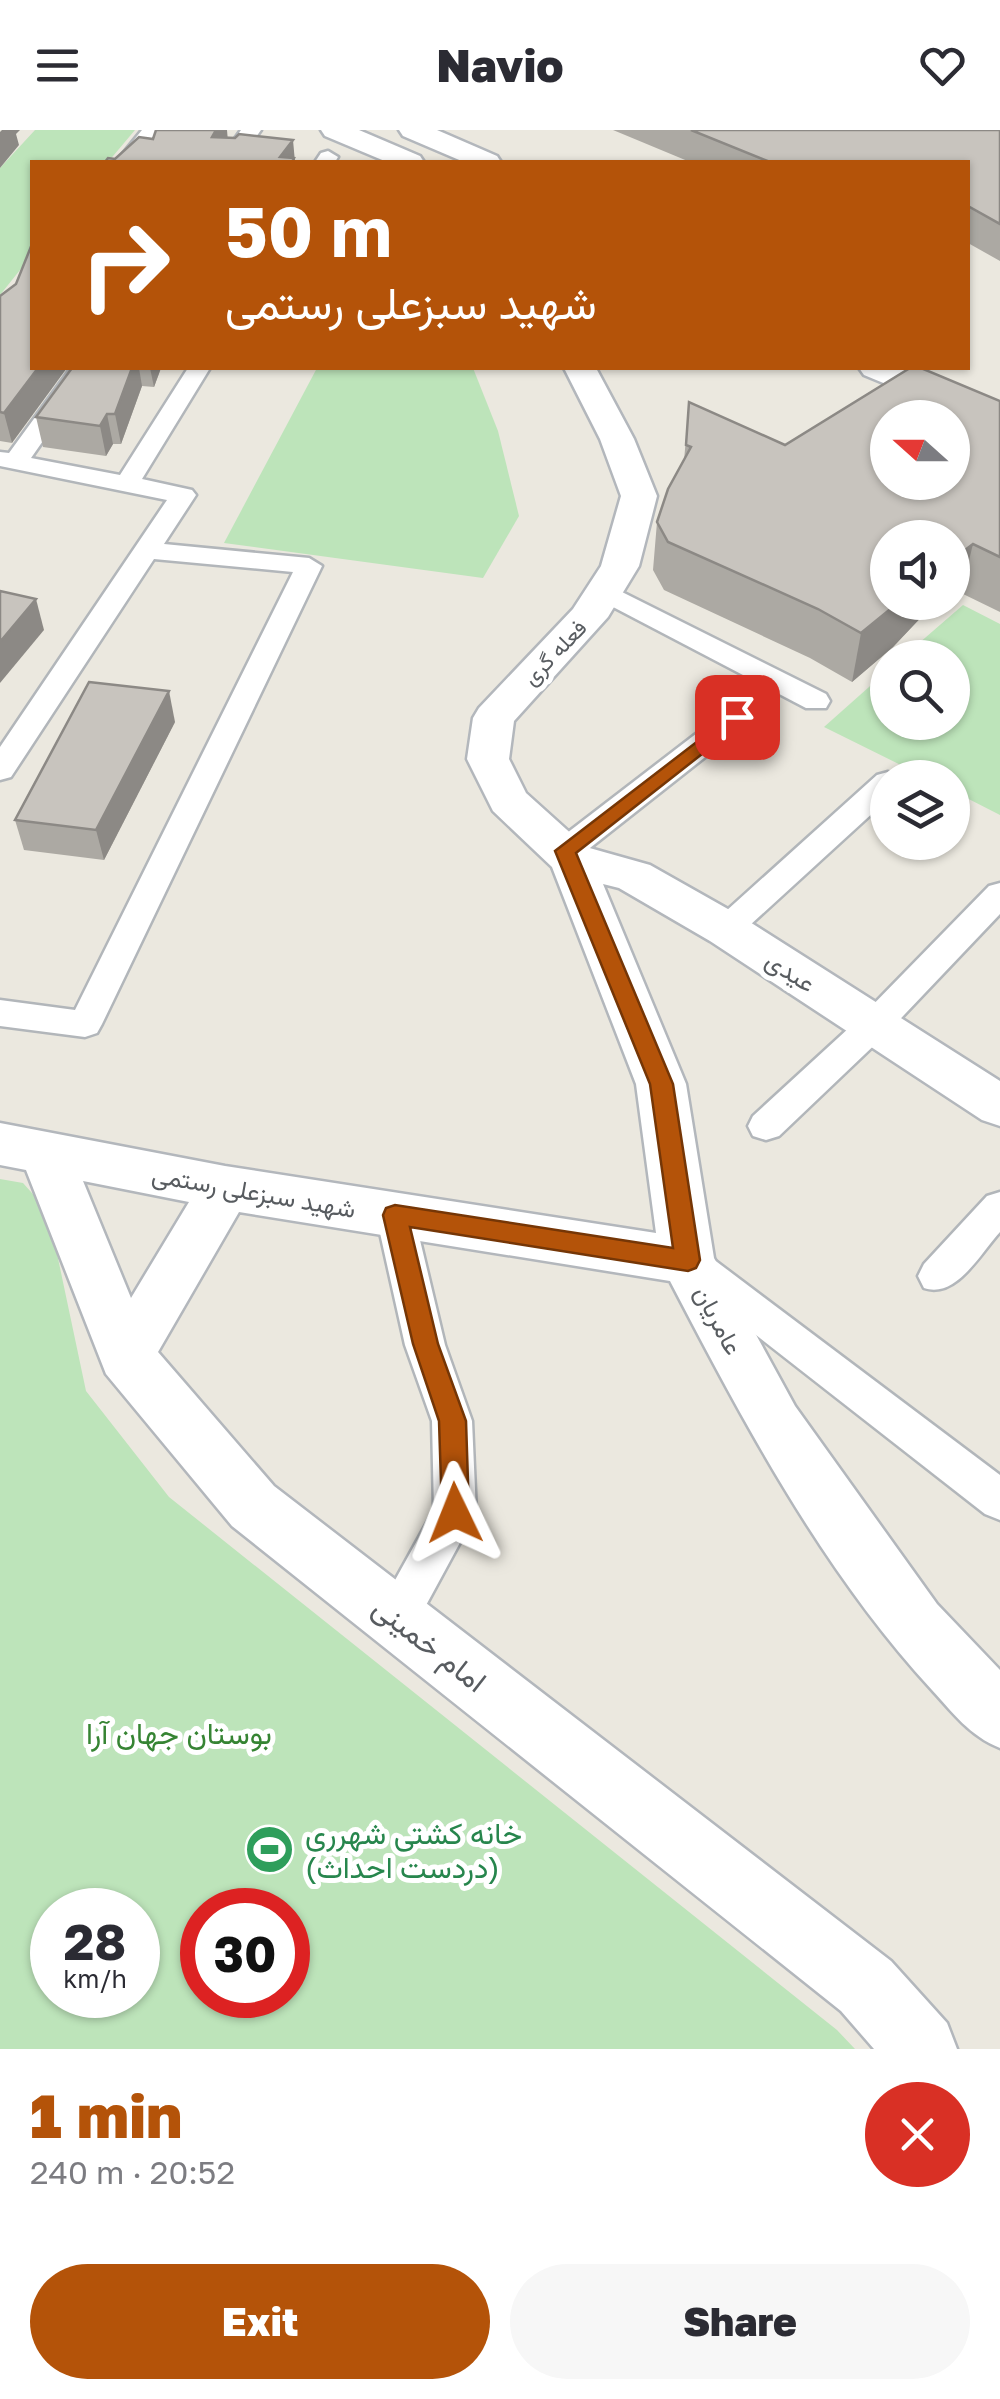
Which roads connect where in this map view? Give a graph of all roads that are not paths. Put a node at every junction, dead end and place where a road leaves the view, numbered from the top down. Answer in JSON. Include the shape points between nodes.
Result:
{"nodes":[{"id":1,"x":152,"y":130,"type":"edge"},
{"id":2,"x":251,"y":130,"type":"edge"},
{"id":3,"x":414,"y":130,"type":"edge"},
{"id":4,"x":329,"y":150,"type":"edge"},
{"id":5,"x":128,"y":160,"type":"edge"},
{"id":6,"x":229,"y":160,"type":"edge"},
{"id":7,"x":396,"y":160,"type":"edge"},
{"id":8,"x":482,"y":160,"type":"edge"},
{"id":9,"x":80,"y":370,"type":"edge"},
{"id":10,"x":197,"y":370,"type":"edge"},
{"id":11,"x":581,"y":370,"type":"edge"},
{"id":12,"x":881,"y":370,"type":"edge"},
{"id":13,"x":1000,"y":420,"type":"edge"},
{"id":14,"x":8,"y":460,"type":"edge"},
{"id":15,"x":127,"y":484,"type":"junction"},
{"id":16,"x":146,"y":550,"type":"junction"},
{"id":17,"x":604,"y":590,"type":"junction"},
{"id":18,"x":816,"y":701,"type":"dead end"},
{"id":19,"x":737,"y":717,"type":"dead end"},
{"id":20,"x":0,"y":770,"type":"edge"},
{"id":21,"x":870,"y":798,"type":"edge"},
{"id":22,"x":568,"y":855,"type":"junction"},
{"id":23,"x":1000,"y":894,"type":"edge"},
{"id":24,"x":726,"y":929,"type":"junction"},
{"id":25,"x":0,"y":1013,"type":"edge"},
{"id":26,"x":874,"y":1025,"type":"junction"},
{"id":27,"x":1000,"y":1106,"type":"edge"},
{"id":28,"x":766,"y":1126,"type":"dead end"},
{"id":29,"x":23,"y":1149,"type":"edge"},
{"id":30,"x":226,"y":1188,"type":"junction"},
{"id":31,"x":1000,"y":1207,"type":"edge"},
{"id":32,"x":395,"y":1215,"type":"junction"},
{"id":33,"x":688,"y":1260,"type":"junction"},
{"id":34,"x":937,"y":1276,"type":"dead end"},
{"id":35,"x":126,"y":1356,"type":"junction"},
{"id":36,"x":1000,"y":1500,"type":"edge"},
{"id":37,"x":396,"y":1618,"type":"junction"},
{"id":38,"x":1000,"y":1716,"type":"edge"},
{"id":39,"x":922,"y":2049,"type":"edge"}],
"edges":[{"from":1,"to":5,"type":"street"},
{"from":2,"to":6,"type":"street"},
{"from":3,"to":8,"type":"street"},
{"from":4,"to":7,"type":"street"},
{"from":9,"to":14,"type":"street"},
{"from":10,"to":15,"type":"street"},
{"from":11,"to":17,"type":"street","name":"فعله گری","via":[[639,496],[620,566]]},
{"from":12,"to":13,"type":"street"},
{"from":14,"to":15,"type":"street"},
{"from":15,"to":16,"type":"street","via":[[183,495]]},
{"from":16,"to":20,"type":"street"},
{"from":16,"to":25,"type":"street","via":[[308,566],[85,1024]]},
{"from":17,"to":18,"type":"street"},
{"from":17,"to":22,"type":"street","name":"فعله گری","via":[[588,617],[494,718],[488,760],[508,802]]},
{"from":19,"to":22,"type":"street"},
{"from":21,"to":24,"type":"street"},
{"from":22,"to":24,"type":"street","name":"عیدی","via":[[634,876]]},
{"from":22,"to":33,"type":"street","name":"عامریان","via":[[662,1084]]},
{"from":23,"to":26,"type":"street"},
{"from":24,"to":26,"type":"street","name":"عیدی"},
{"from":26,"to":27,"type":"street","name":"عیدی"},
{"from":26,"to":28,"type":"street"},
{"from":29,"to":30,"type":"street","name":"شهید سبزعلی رستمی"},
{"from":29,"to":35,"type":"street","name":"امام خمینی"},
{"from":30,"to":32,"type":"street","name":"شهید سبزعلی رستمی"},
{"from":30,"to":35,"type":"street"},
{"from":31,"to":34,"type":"street"},
{"from":32,"to":33,"type":"street","name":"شهید سبزعلی رستمی"},
{"from":32,"to":37,"type":"street","via":[[425,1344],[452,1421],[455,1513]]},
{"from":33,"to":36,"type":"street"},
{"from":33,"to":38,"type":"street","name":"عامریان","via":[[774,1425],[915,1626]]},
{"from":35,"to":37,"type":"street","name":"امام خمینی","via":[[253,1506]]},
{"from":37,"to":39,"type":"street","name":"امام خمینی","via":[[866,1986]]}]}
